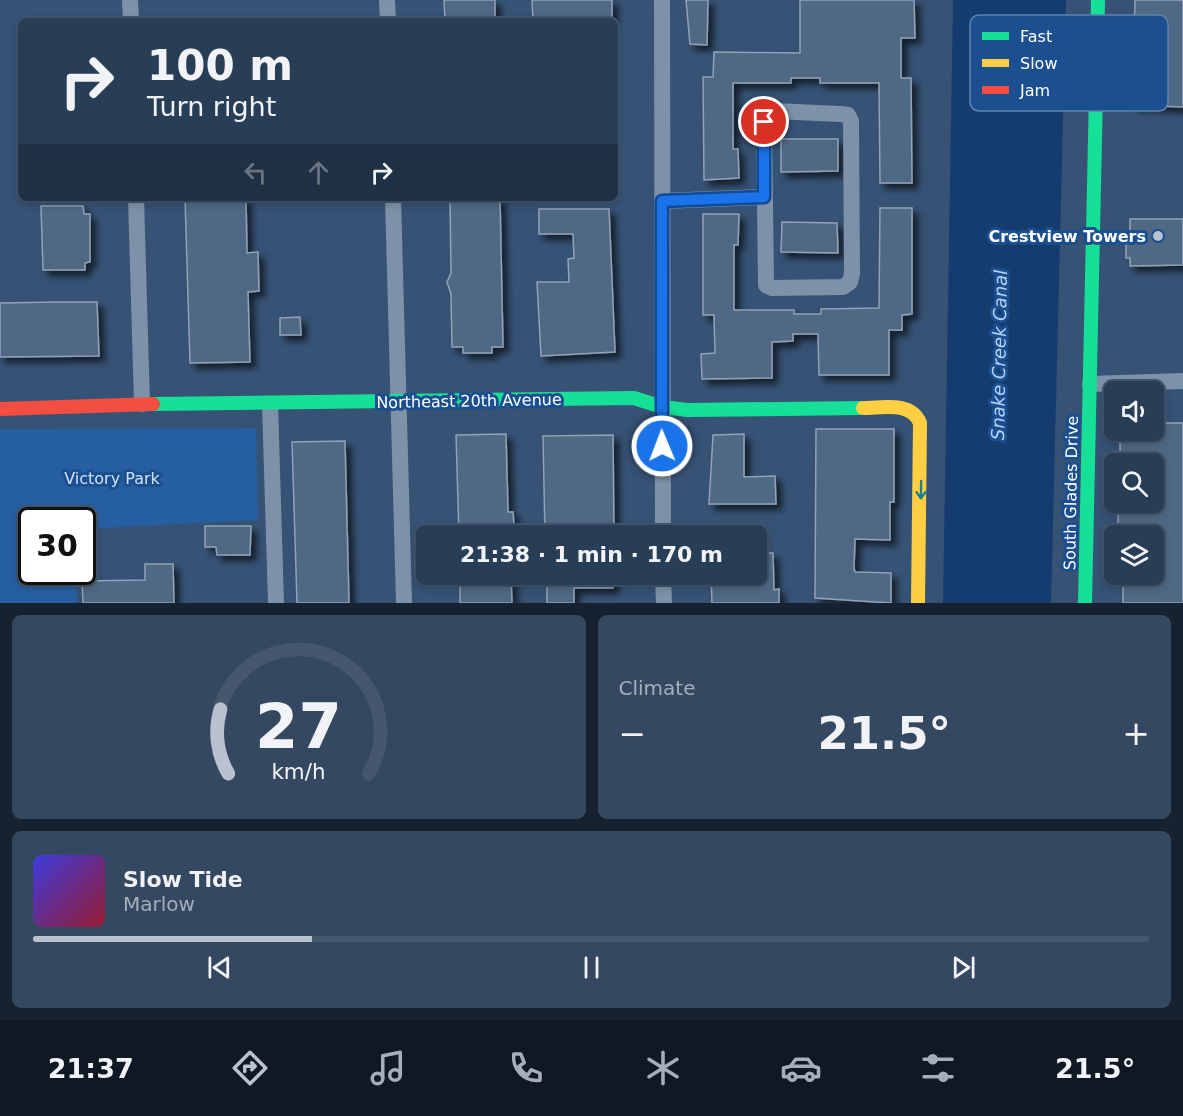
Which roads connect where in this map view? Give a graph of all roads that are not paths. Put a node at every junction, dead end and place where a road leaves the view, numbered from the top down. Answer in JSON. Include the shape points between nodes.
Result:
{"nodes":[{"id":1,"x":130,"y":0,"type":"edge"},
{"id":2,"x":387,"y":0,"type":"edge"},
{"id":3,"x":662,"y":0,"type":"edge"},
{"id":4,"x":1098,"y":0,"type":"edge"},
{"id":5,"x":1098,"y":15,"type":"edge"},
{"id":6,"x":131,"y":18,"type":"edge"},
{"id":7,"x":388,"y":18,"type":"edge"},
{"id":8,"x":1096,"y":111,"type":"edge"},
{"id":9,"x":764,"y":197,"type":"junction"},
{"id":10,"x":136,"y":201,"type":"edge"},
{"id":11,"x":393,"y":201,"type":"edge"},
{"id":12,"x":662,"y":201,"type":"junction"},
{"id":13,"x":1183,"y":381,"type":"edge"},
{"id":14,"x":1090,"y":384,"type":"junction"},
{"id":15,"x":399,"y":402,"type":"junction"},
{"id":16,"x":142,"y":404,"type":"junction"},
{"id":17,"x":270,"y":404,"type":"junction"},
{"id":18,"x":662,"y":407,"type":"junction"},
{"id":19,"x":0,"y":409,"type":"edge"},
{"id":20,"x":663,"y":525,"type":"edge"},
{"id":21,"x":663,"y":585,"type":"edge"},
{"id":22,"x":276,"y":603,"type":"edge"},
{"id":23,"x":404,"y":603,"type":"edge"},
{"id":24,"x":664,"y":603,"type":"edge"},
{"id":25,"x":918,"y":603,"type":"edge"},
{"id":26,"x":1085,"y":603,"type":"edge"}],
"edges":[{"from":1,"to":6,"type":"street"},
{"from":2,"to":7,"type":"street"},
{"from":3,"to":12,"type":"street"},
{"from":4,"to":5,"type":"street","name":"South Glades Drive"},
{"from":8,"to":14,"type":"street","name":"South Glades Drive"},
{"from":9,"to":9,"type":"street","via":[[764,122],[768,114],[773,111],[848,116],[850,282],[843,287],[766,285]]},
{"from":9,"to":12,"type":"street"},
{"from":10,"to":16,"type":"street"},
{"from":11,"to":15,"type":"street"},
{"from":12,"to":18,"type":"street"},
{"from":13,"to":14,"type":"street"},
{"from":14,"to":26,"type":"street","name":"South Glades Drive"},
{"from":15,"to":17,"type":"street","name":"Northeast 20th Avenue"},
{"from":15,"to":18,"type":"street","name":"Northeast 20th Avenue","via":[[634,398]]},
{"from":15,"to":23,"type":"street"},
{"from":16,"to":17,"type":"street","name":"Northeast 20th Avenue"},
{"from":16,"to":19,"type":"street","name":"Northeast 20th Avenue"},
{"from":17,"to":22,"type":"street"},
{"from":18,"to":20,"type":"street"},
{"from":18,"to":25,"type":"street","name":"Northeast 20th Avenue","one_way":true,"via":[[687,410],[895,406],[915,412],[922,431]]},
{"from":21,"to":24,"type":"street"}]}
